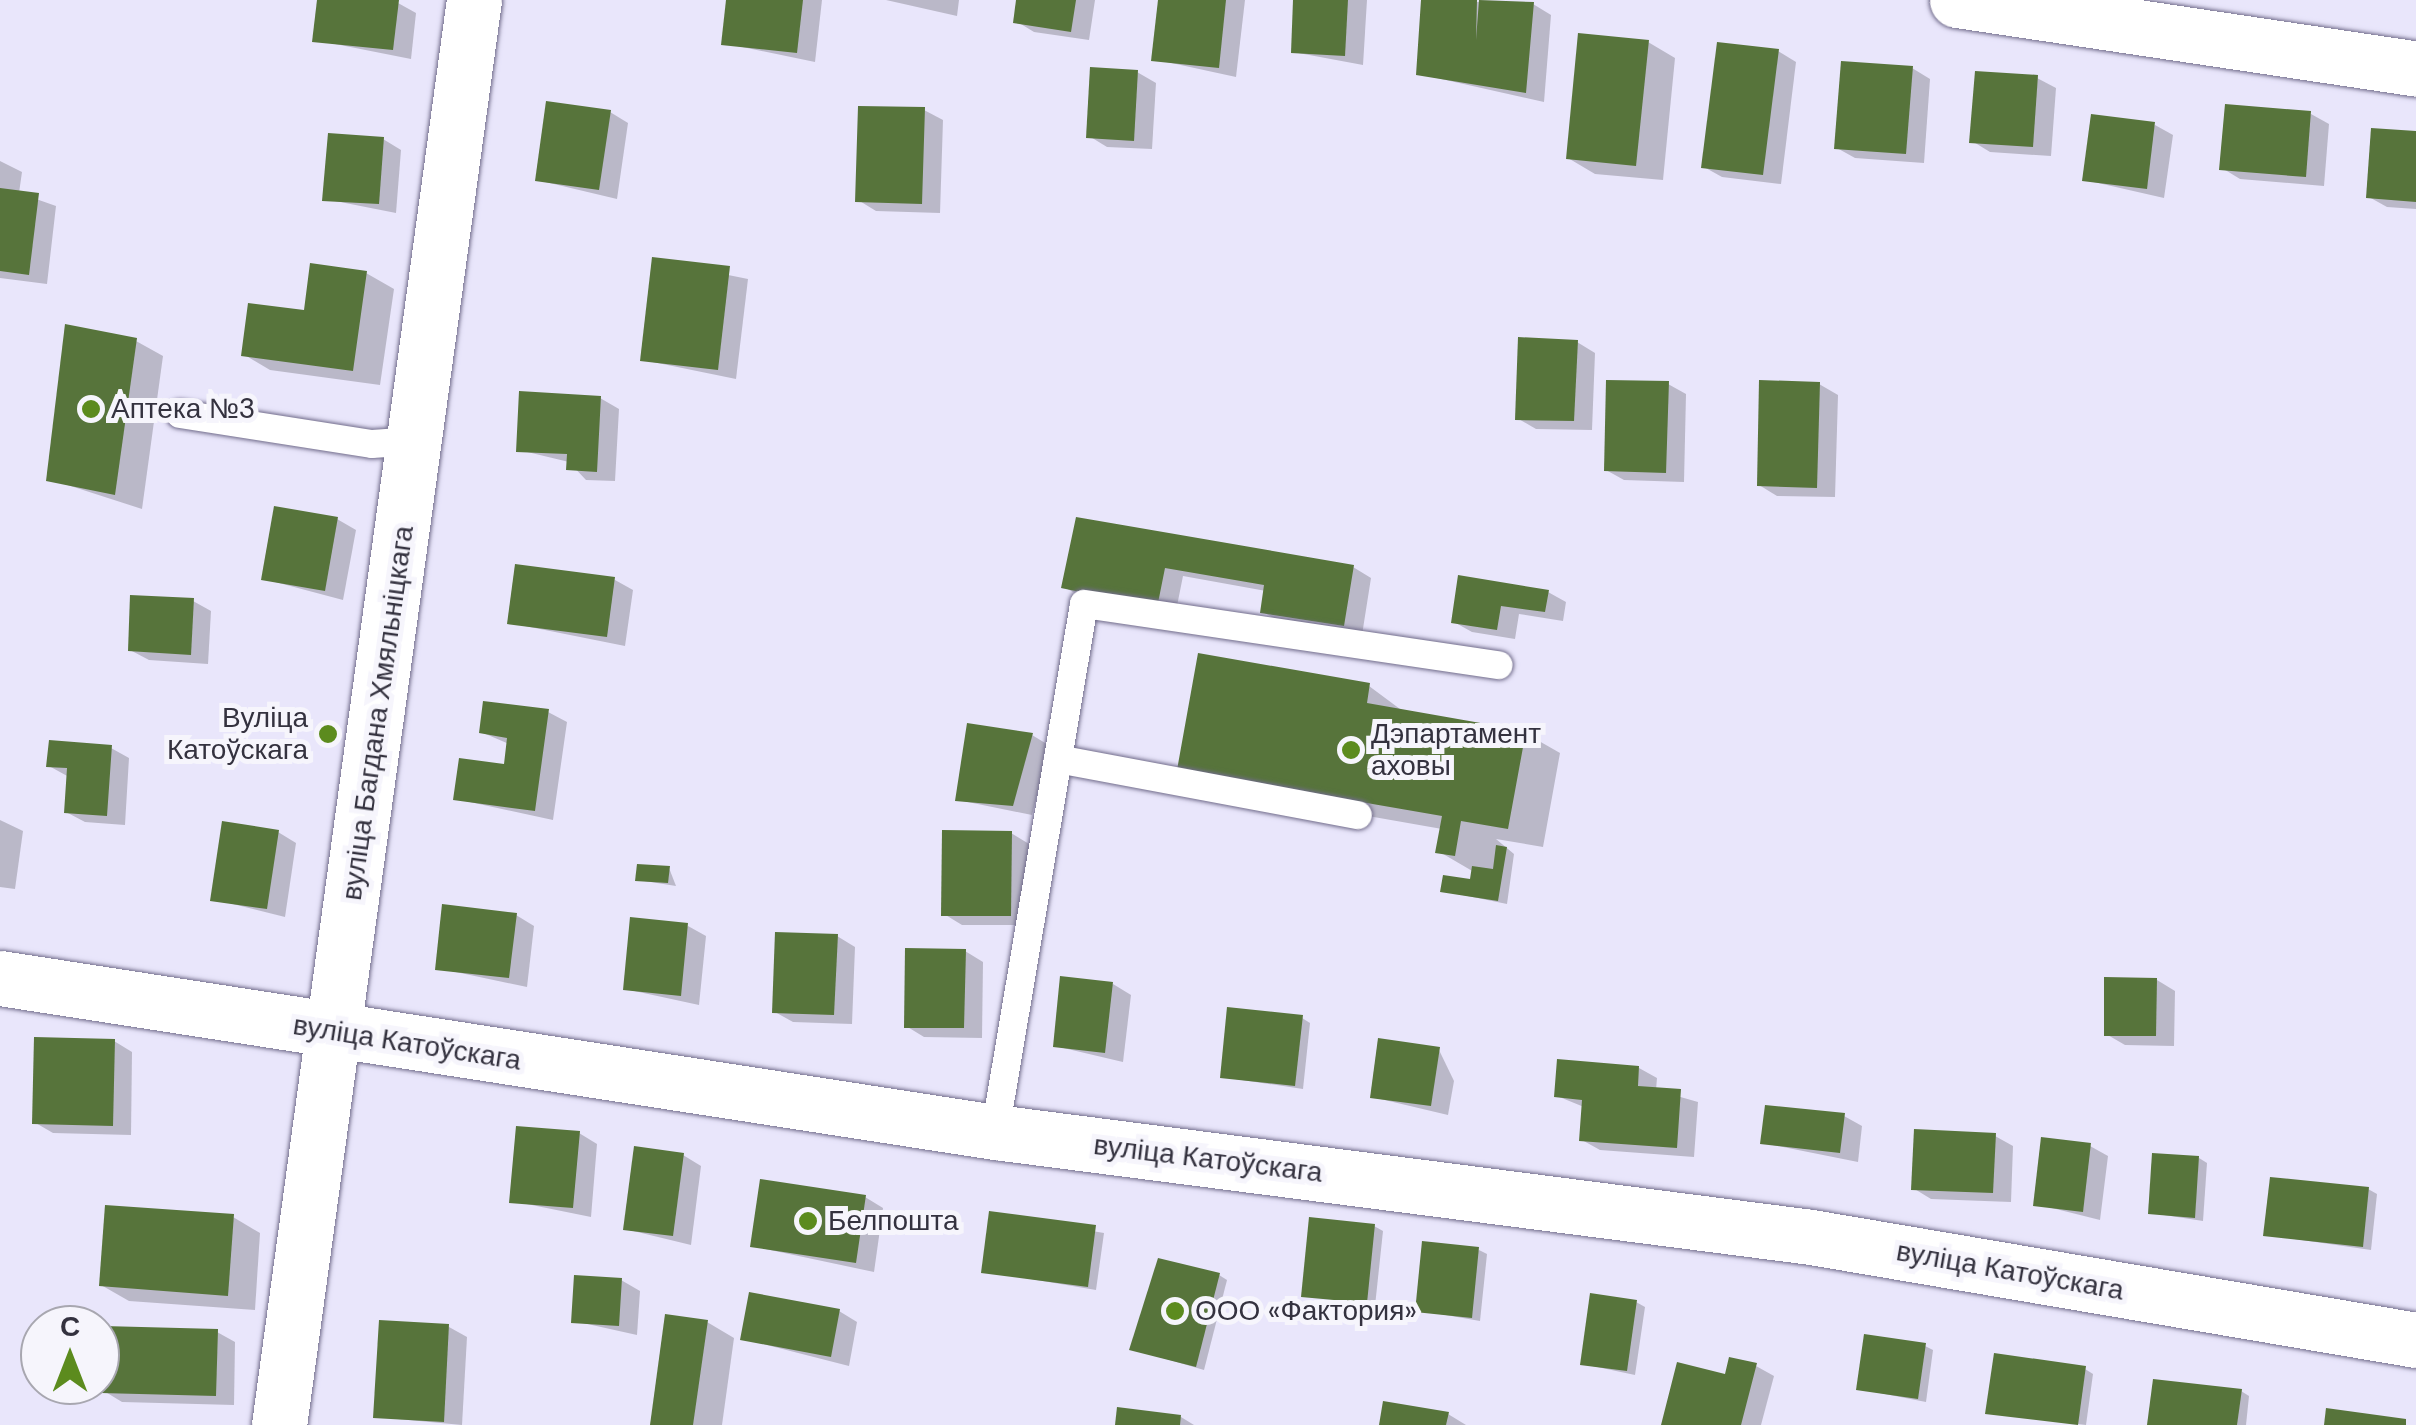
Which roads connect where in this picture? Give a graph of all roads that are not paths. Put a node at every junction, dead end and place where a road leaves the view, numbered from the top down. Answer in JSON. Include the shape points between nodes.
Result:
{"nodes":[{"id":1,"x":474,"y":0,"type":"edge"},
{"id":2,"x":1957,"y":0,"type":"edge"},
{"id":3,"x":2416,"y":69,"type":"edge"},
{"id":4,"x":180,"y":414,"type":"dead end"},
{"id":5,"x":415,"y":441,"type":"junction"},
{"id":6,"x":1499,"y":665,"type":"dead end"},
{"id":7,"x":1058,"y":759,"type":"junction"},
{"id":8,"x":1358,"y":815,"type":"dead end"},
{"id":9,"x":0,"y":978,"type":"edge"},
{"id":10,"x":336,"y":1031,"type":"junction"},
{"id":11,"x":995,"y":1132,"type":"junction"},
{"id":12,"x":2416,"y":1340,"type":"edge"},
{"id":13,"x":279,"y":1425,"type":"edge"}],
"edges":[{"from":1,"to":5,"type":"street","name":"вуліца Багдана Хмяльніцкага"},
{"from":2,"to":3,"type":"street"},
{"from":4,"to":5,"type":"lane","via":[[372,444]]},
{"from":5,"to":10,"type":"street","name":"вуліца Багдана Хмяльніцкага"},
{"from":6,"to":7,"type":"lane","via":[[1084,604]]},
{"from":7,"to":8,"type":"lane"},
{"from":7,"to":11,"type":"lane"},
{"from":9,"to":10,"type":"street","name":"вуліца Катоўскага"},
{"from":10,"to":11,"type":"street","name":"вуліца Катоўскага"},
{"from":10,"to":13,"type":"street","name":"вуліца Багдана Хмяльніцкага"},
{"from":11,"to":12,"type":"street","name":"вуліца Катоўскага","via":[[1811,1237]]}]}
